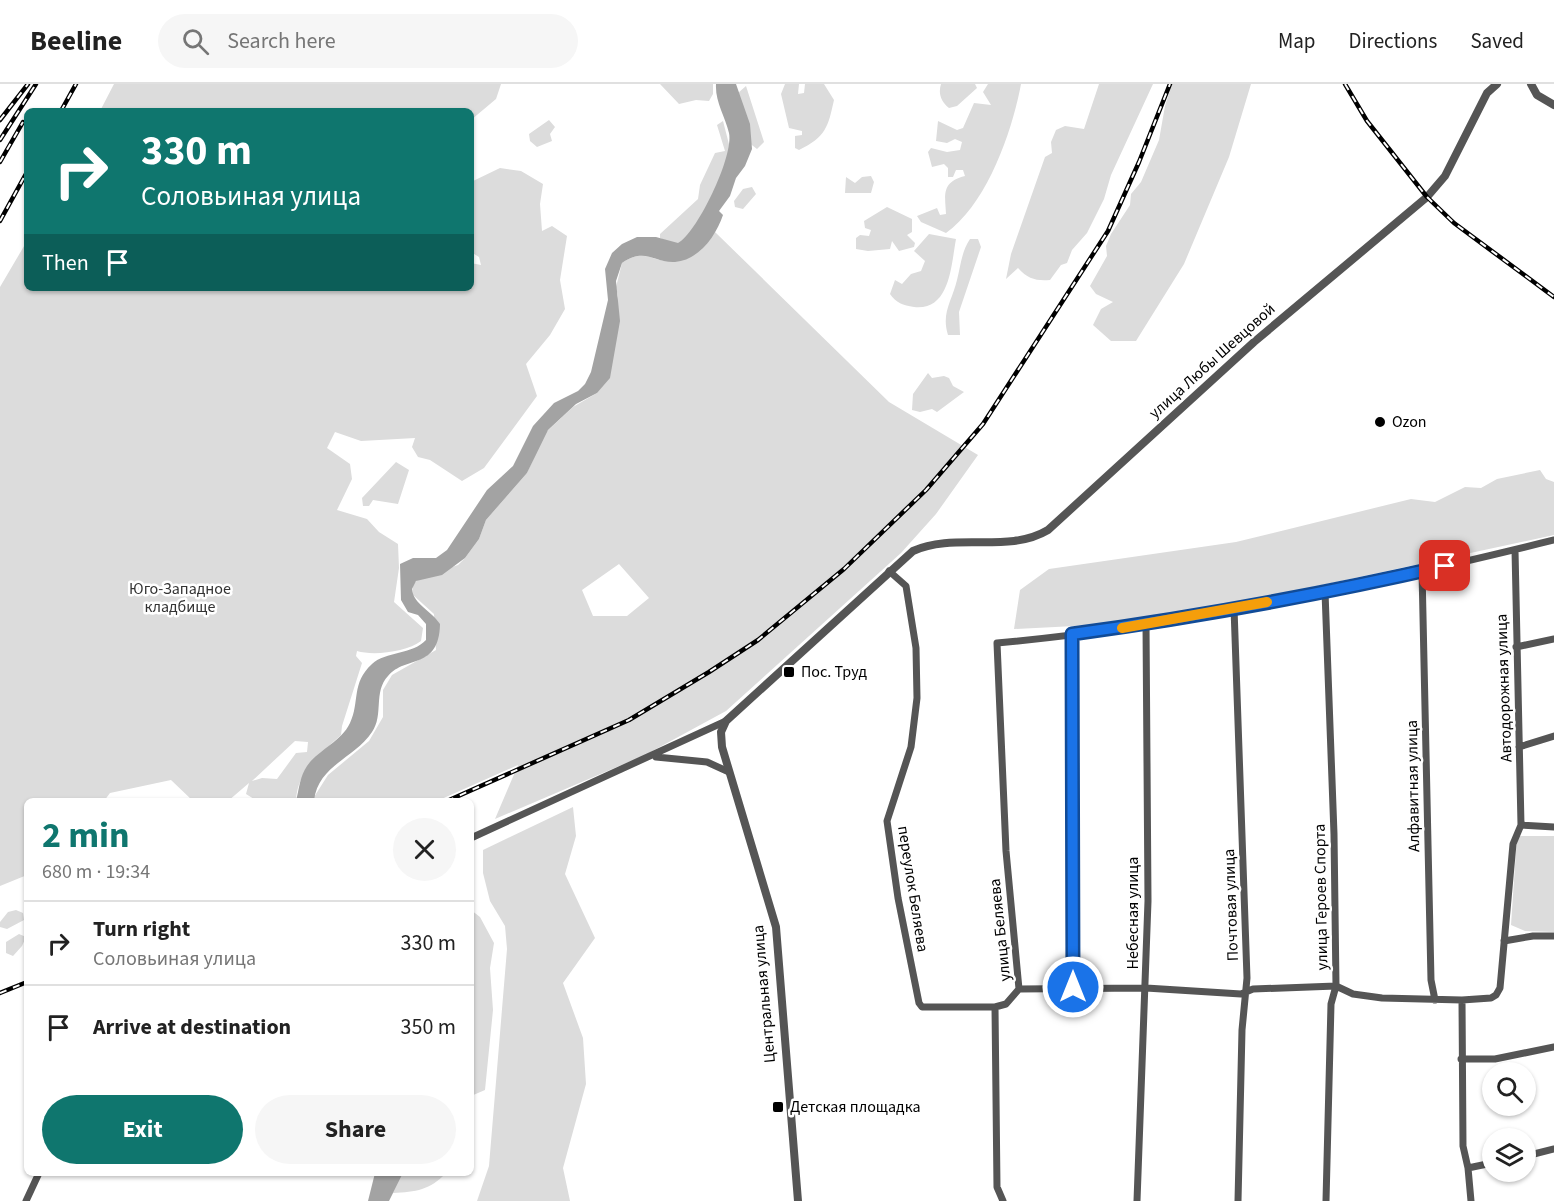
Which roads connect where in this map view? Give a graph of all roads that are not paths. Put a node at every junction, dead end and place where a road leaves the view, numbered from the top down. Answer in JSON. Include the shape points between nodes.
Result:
{"nodes":[{"id":1,"x":1497,"y":84,"type":"edge"},
{"id":2,"x":1531,"y":84,"type":"edge"},
{"id":3,"x":1554,"y":105,"type":"edge"},
{"id":4,"x":1554,"y":540,"type":"edge"},
{"id":5,"x":1515,"y":550,"type":"junction"},
{"id":6,"x":889,"y":571,"type":"junction"},
{"id":7,"x":1422,"y":571,"type":"junction"},
{"id":8,"x":1325,"y":592,"type":"junction"},
{"id":9,"x":1234,"y":608,"type":"junction"},
{"id":10,"x":1146,"y":624,"type":"junction"},
{"id":11,"x":1072,"y":634,"type":"junction"},
{"id":12,"x":1554,"y":639,"type":"edge"},
{"id":13,"x":1516,"y":647,"type":"junction"},
{"id":14,"x":726,"y":721,"type":"junction"},
{"id":15,"x":1554,"y":736,"type":"edge"},
{"id":16,"x":1519,"y":747,"type":"junction"},
{"id":17,"x":652,"y":757,"type":"junction"},
{"id":18,"x":729,"y":772,"type":"junction"},
{"id":19,"x":1521,"y":825,"type":"junction"},
{"id":20,"x":1554,"y":827,"type":"edge"},
{"id":21,"x":474,"y":837,"type":"edge"},
{"id":22,"x":1554,"y":936,"type":"edge"},
{"id":23,"x":1504,"y":941,"type":"junction"},
{"id":24,"x":1336,"y":986,"type":"junction"},
{"id":25,"x":1073,"y":987,"type":"junction"},
{"id":26,"x":1146,"y":988,"type":"junction"},
{"id":27,"x":1019,"y":989,"type":"junction"},
{"id":28,"x":1246,"y":991,"type":"junction"},
{"id":29,"x":1435,"y":1000,"type":"junction"},
{"id":30,"x":1462,"y":1000,"type":"junction"},
{"id":31,"x":996,"y":1007,"type":"junction"},
{"id":32,"x":1554,"y":1047,"type":"edge"},
{"id":33,"x":1461,"y":1059,"type":"junction"},
{"id":34,"x":1554,"y":1149,"type":"edge"},
{"id":35,"x":1536,"y":1154,"type":"edge"},
{"id":36,"x":1482,"y":1165,"type":"edge"},
{"id":37,"x":1468,"y":1168,"type":"junction"},
{"id":38,"x":38,"y":1176,"type":"edge"},
{"id":39,"x":26,"y":1201,"type":"edge"},
{"id":40,"x":798,"y":1201,"type":"edge"},
{"id":41,"x":1003,"y":1201,"type":"edge"},
{"id":42,"x":1137,"y":1201,"type":"edge"},
{"id":43,"x":1238,"y":1201,"type":"edge"},
{"id":44,"x":1326,"y":1201,"type":"edge"},
{"id":45,"x":1471,"y":1201,"type":"edge"}],
"edges":[{"from":1,"to":6,"type":"street","name":"улица Любы Шевцовой","via":[[1487,93],[1445,176],[1427,197],[1254,342],[1048,530],[1018,540],[931,545],[913,551]]},
{"from":2,"to":3,"type":"street","via":[[1537,95]]},
{"from":4,"to":5,"type":"street"},
{"from":5,"to":7,"type":"street"},
{"from":5,"to":13,"type":"street","name":"Автодорожная улица"},
{"from":6,"to":14,"type":"street","name":"улица Любы Шевцовой"},
{"from":6,"to":31,"type":"street","name":"переулок Беляева","via":[[906,586],[916,648],[911,747],[887,821],[898,898],[922,1007]]},
{"from":7,"to":8,"type":"street"},
{"from":7,"to":29,"type":"street","name":"Алфавитная улица","via":[[1431,980]]},
{"from":8,"to":9,"type":"street"},
{"from":8,"to":24,"type":"street","name":"улица Героев Спорта"},
{"from":9,"to":10,"type":"street"},
{"from":9,"to":28,"type":"street","name":"Почтовая улица"},
{"from":10,"to":11,"type":"street"},
{"from":10,"to":26,"type":"street","name":"Небесная улица"},
{"from":11,"to":25,"type":"street"},
{"from":11,"to":27,"type":"street","name":"улица Беляева","via":[[997,643],[1006,851]]},
{"from":12,"to":13,"type":"street"},
{"from":13,"to":16,"type":"street","name":"Автодорожная улица"},
{"from":14,"to":17,"type":"street"},
{"from":14,"to":18,"type":"street","name":"Центральная улица","via":[[721,740]]},
{"from":15,"to":16,"type":"street"},
{"from":16,"to":19,"type":"street","name":"Автодорожная улица"},
{"from":17,"to":18,"type":"street","via":[[707,762]]},
{"from":17,"to":21,"type":"street"},
{"from":18,"to":40,"type":"street","name":"Центральная улица","via":[[776,927]]},
{"from":19,"to":20,"type":"street"},
{"from":19,"to":23,"type":"street","name":"Автодорожная улица","via":[[1513,844]]},
{"from":22,"to":23,"type":"street"},
{"from":23,"to":30,"type":"street","name":"Автодорожная улица","via":[[1496,995]]},
{"from":24,"to":28,"type":"street"},
{"from":24,"to":29,"type":"street","via":[[1353,994]]},
{"from":24,"to":44,"type":"street","name":"улица Героев Спорта","via":[[1331,1004]]},
{"from":25,"to":26,"type":"street"},
{"from":25,"to":27,"type":"street"},
{"from":26,"to":28,"type":"street","via":[[1204,993]]},
{"from":26,"to":42,"type":"street","name":"Небесная улица"},
{"from":27,"to":31,"type":"street","name":"улица Беляева","via":[[1006,1004]]},
{"from":28,"to":43,"type":"street","name":"Почтовая улица"},
{"from":29,"to":30,"type":"street"},
{"from":30,"to":33,"type":"street"},
{"from":31,"to":41,"type":"street","name":"улица Беляева","via":[[998,1186]]},
{"from":32,"to":33,"type":"street","via":[[1495,1059]]},
{"from":33,"to":37,"type":"street","via":[[1463,1146]]},
{"from":34,"to":35,"type":"street"},
{"from":36,"to":37,"type":"street"},
{"from":37,"to":45,"type":"street"},
{"from":38,"to":39,"type":"street"}]}
